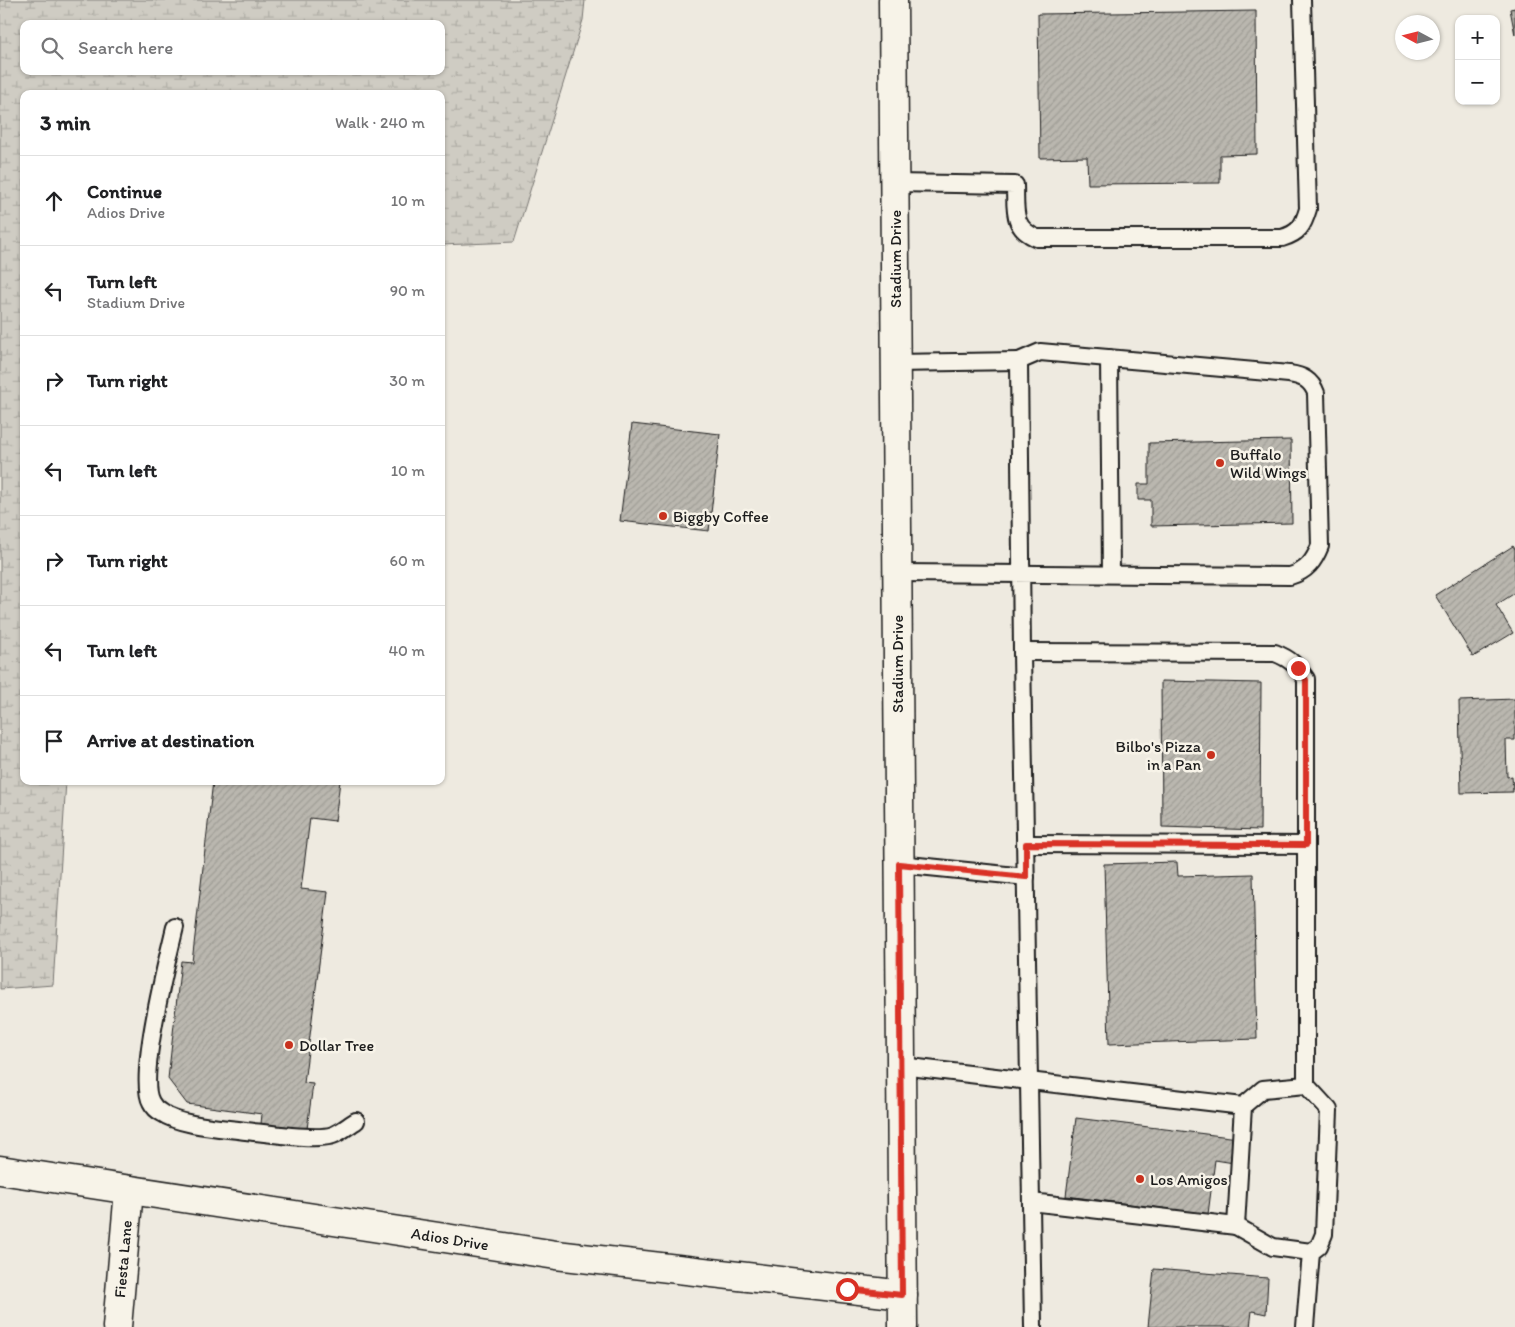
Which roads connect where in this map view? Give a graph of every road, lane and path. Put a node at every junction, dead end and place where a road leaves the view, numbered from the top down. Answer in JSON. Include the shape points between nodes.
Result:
{"nodes":[{"id":1,"x":893,"y":0,"type":"edge"},
{"id":2,"x":1302,"y":0,"type":"edge"},
{"id":3,"x":894,"y":183,"type":"junction"},
{"id":4,"x":1109,"y":358,"type":"junction"},
{"id":5,"x":1019,"y":361,"type":"junction"},
{"id":6,"x":895,"y":363,"type":"junction"},
{"id":7,"x":896,"y":573,"type":"junction"},
{"id":8,"x":1022,"y":573,"type":"junction"},
{"id":9,"x":1111,"y":574,"type":"junction"},
{"id":10,"x":1022,"y":652,"type":"junction"},
{"id":11,"x":1026,"y":844,"type":"junction"},
{"id":12,"x":1306,"y":845,"type":"junction"},
{"id":13,"x":899,"y":864,"type":"junction"},
{"id":14,"x":1026,"y":877,"type":"junction"},
{"id":15,"x":175,"y":927,"type":"dead end"},
{"id":16,"x":901,"y":1066,"type":"junction"},
{"id":17,"x":1029,"y":1081,"type":"junction"},
{"id":18,"x":1306,"y":1085,"type":"junction"},
{"id":19,"x":1243,"y":1106,"type":"junction"},
{"id":20,"x":356,"y":1121,"type":"dead end"},
{"id":21,"x":0,"y":1170,"type":"edge"},
{"id":22,"x":129,"y":1190,"type":"junction"},
{"id":23,"x":1031,"y":1202,"type":"junction"},
{"id":24,"x":1236,"y":1226,"type":"junction"},
{"id":25,"x":1310,"y":1252,"type":"junction"},
{"id":26,"x":902,"y":1295,"type":"junction"},
{"id":27,"x":118,"y":1327,"type":"edge"},
{"id":28,"x":903,"y":1327,"type":"edge"},
{"id":29,"x":1033,"y":1327,"type":"edge"},
{"id":30,"x":1305,"y":1327,"type":"edge"}],
"edges":[{"from":1,"to":3,"type":"main road","name":"Stadium Drive"},
{"from":2,"to":3,"type":"lane","via":[[1308,209],[1305,220],[1292,235],[1282,238],[1037,238],[1026,233],[1018,223],[1015,185]]},
{"from":3,"to":6,"type":"main road","name":"Stadium Drive"},
{"from":4,"to":5,"type":"lane","via":[[1040,352]]},
{"from":4,"to":9,"type":"lane"},
{"from":4,"to":9,"type":"lane","via":[[1290,374],[1307,380],[1316,394],[1320,546],[1306,569],[1290,576]]},
{"from":5,"to":6,"type":"lane"},
{"from":5,"to":8,"type":"lane"},
{"from":6,"to":7,"type":"main road","name":"Stadium Drive"},
{"from":7,"to":8,"type":"lane"},
{"from":7,"to":13,"type":"main road","name":"Stadium Drive"},
{"from":8,"to":9,"type":"lane"},
{"from":8,"to":10,"type":"lane"},
{"from":10,"to":11,"type":"lane"},
{"from":10,"to":12,"type":"lane","via":[[1275,653],[1288,658],[1306,680]]},
{"from":11,"to":12,"type":"lane"},
{"from":11,"to":14,"type":"lane"},
{"from":12,"to":18,"type":"lane"},
{"from":13,"to":14,"type":"lane"},
{"from":13,"to":16,"type":"main road","name":"Stadium Drive"},
{"from":14,"to":17,"type":"lane"},
{"from":15,"to":20,"type":"lane","via":[[155,1014],[149,1066],[150,1102],[175,1120],[268,1133],[333,1135]]},
{"from":16,"to":17,"type":"lane"},
{"from":16,"to":26,"type":"main road","name":"Stadium Drive"},
{"from":17,"to":19,"type":"lane"},
{"from":17,"to":23,"type":"lane"},
{"from":18,"to":19,"type":"lane","via":[[1263,1089]]},
{"from":18,"to":25,"type":"lane","via":[[1329,1110],[1324,1234],[1319,1246]]},
{"from":19,"to":24,"type":"lane"},
{"from":21,"to":22,"type":"main road","name":"Adios Drive"},
{"from":22,"to":26,"type":"main road","name":"Adios Drive","via":[[556,1255]]},
{"from":22,"to":27,"type":"main road","name":"Fiesta Lane"},
{"from":23,"to":24,"type":"lane"},
{"from":23,"to":29,"type":"lane"},
{"from":24,"to":25,"type":"lane","via":[[1273,1248]]},
{"from":25,"to":30,"type":"lane"},
{"from":26,"to":28,"type":"main road","name":"Stadium Drive"}]}
